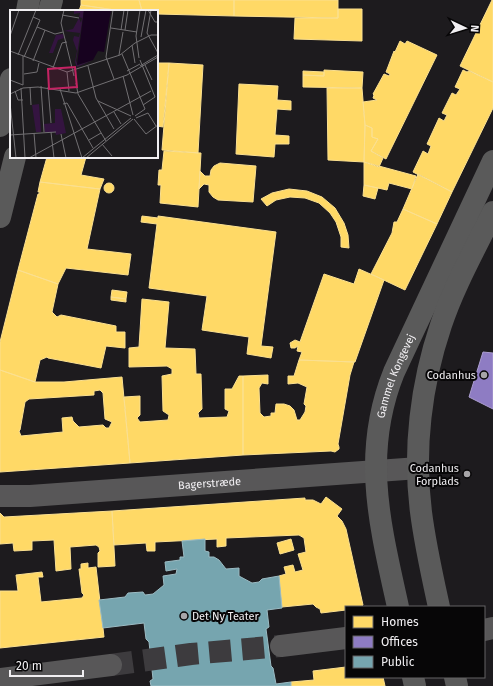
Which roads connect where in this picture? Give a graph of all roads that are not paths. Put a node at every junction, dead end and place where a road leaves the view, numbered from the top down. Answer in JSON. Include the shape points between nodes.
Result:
{"nodes":[{"id":1,"x":29,"y":0,"type":"edge"},
{"id":2,"x":52,"y":0,"type":"edge"},
{"id":3,"x":27,"y":10,"type":"edge"},
{"id":4,"x":49,"y":10,"type":"edge"},
{"id":5,"x":10,"y":83,"type":"edge"},
{"id":6,"x":0,"y":126,"type":"edge"},
{"id":7,"x":15,"y":158,"type":"edge"},
{"id":8,"x":493,"y":161,"type":"edge"},
{"id":9,"x":493,"y":212,"type":"edge"},
{"id":10,"x":0,"y":217,"type":"edge"},
{"id":11,"x":419,"y":468,"type":"junction"},
{"id":12,"x":376,"y":471,"type":"junction"},
{"id":13,"x":0,"y":496,"type":"edge"},
{"id":14,"x":398,"y":606,"type":"edge"},
{"id":15,"x":439,"y":606,"type":"edge"},
{"id":16,"x":345,"y":638,"type":"edge"},
{"id":17,"x":281,"y":646,"type":"tunnel mouth"},
{"id":18,"x":111,"y":665,"type":"tunnel mouth"},
{"id":19,"x":0,"y":679,"type":"edge"}],
"edges":[{"from":1,"to":3,"type":"street"},
{"from":2,"to":4,"type":"street"},
{"from":5,"to":6,"type":"street"},
{"from":7,"to":10,"type":"street"},
{"from":8,"to":12,"type":"street","name":"Gammel Kongevej","via":[[387,389],[376,441]]},
{"from":9,"to":11,"type":"street","via":[[447,308],[435,344],[423,406]]},
{"from":11,"to":12,"type":"street","name":"Bagerstræde"},
{"from":11,"to":15,"type":"street","via":[[422,524]]},
{"from":12,"to":13,"type":"street","name":"Bagerstræde"},
{"from":12,"to":14,"type":"street","name":"Gammel Kongevej","via":[[380,525]]},
{"from":16,"to":17,"type":"street"},
{"from":18,"to":19,"type":"street"}]}
